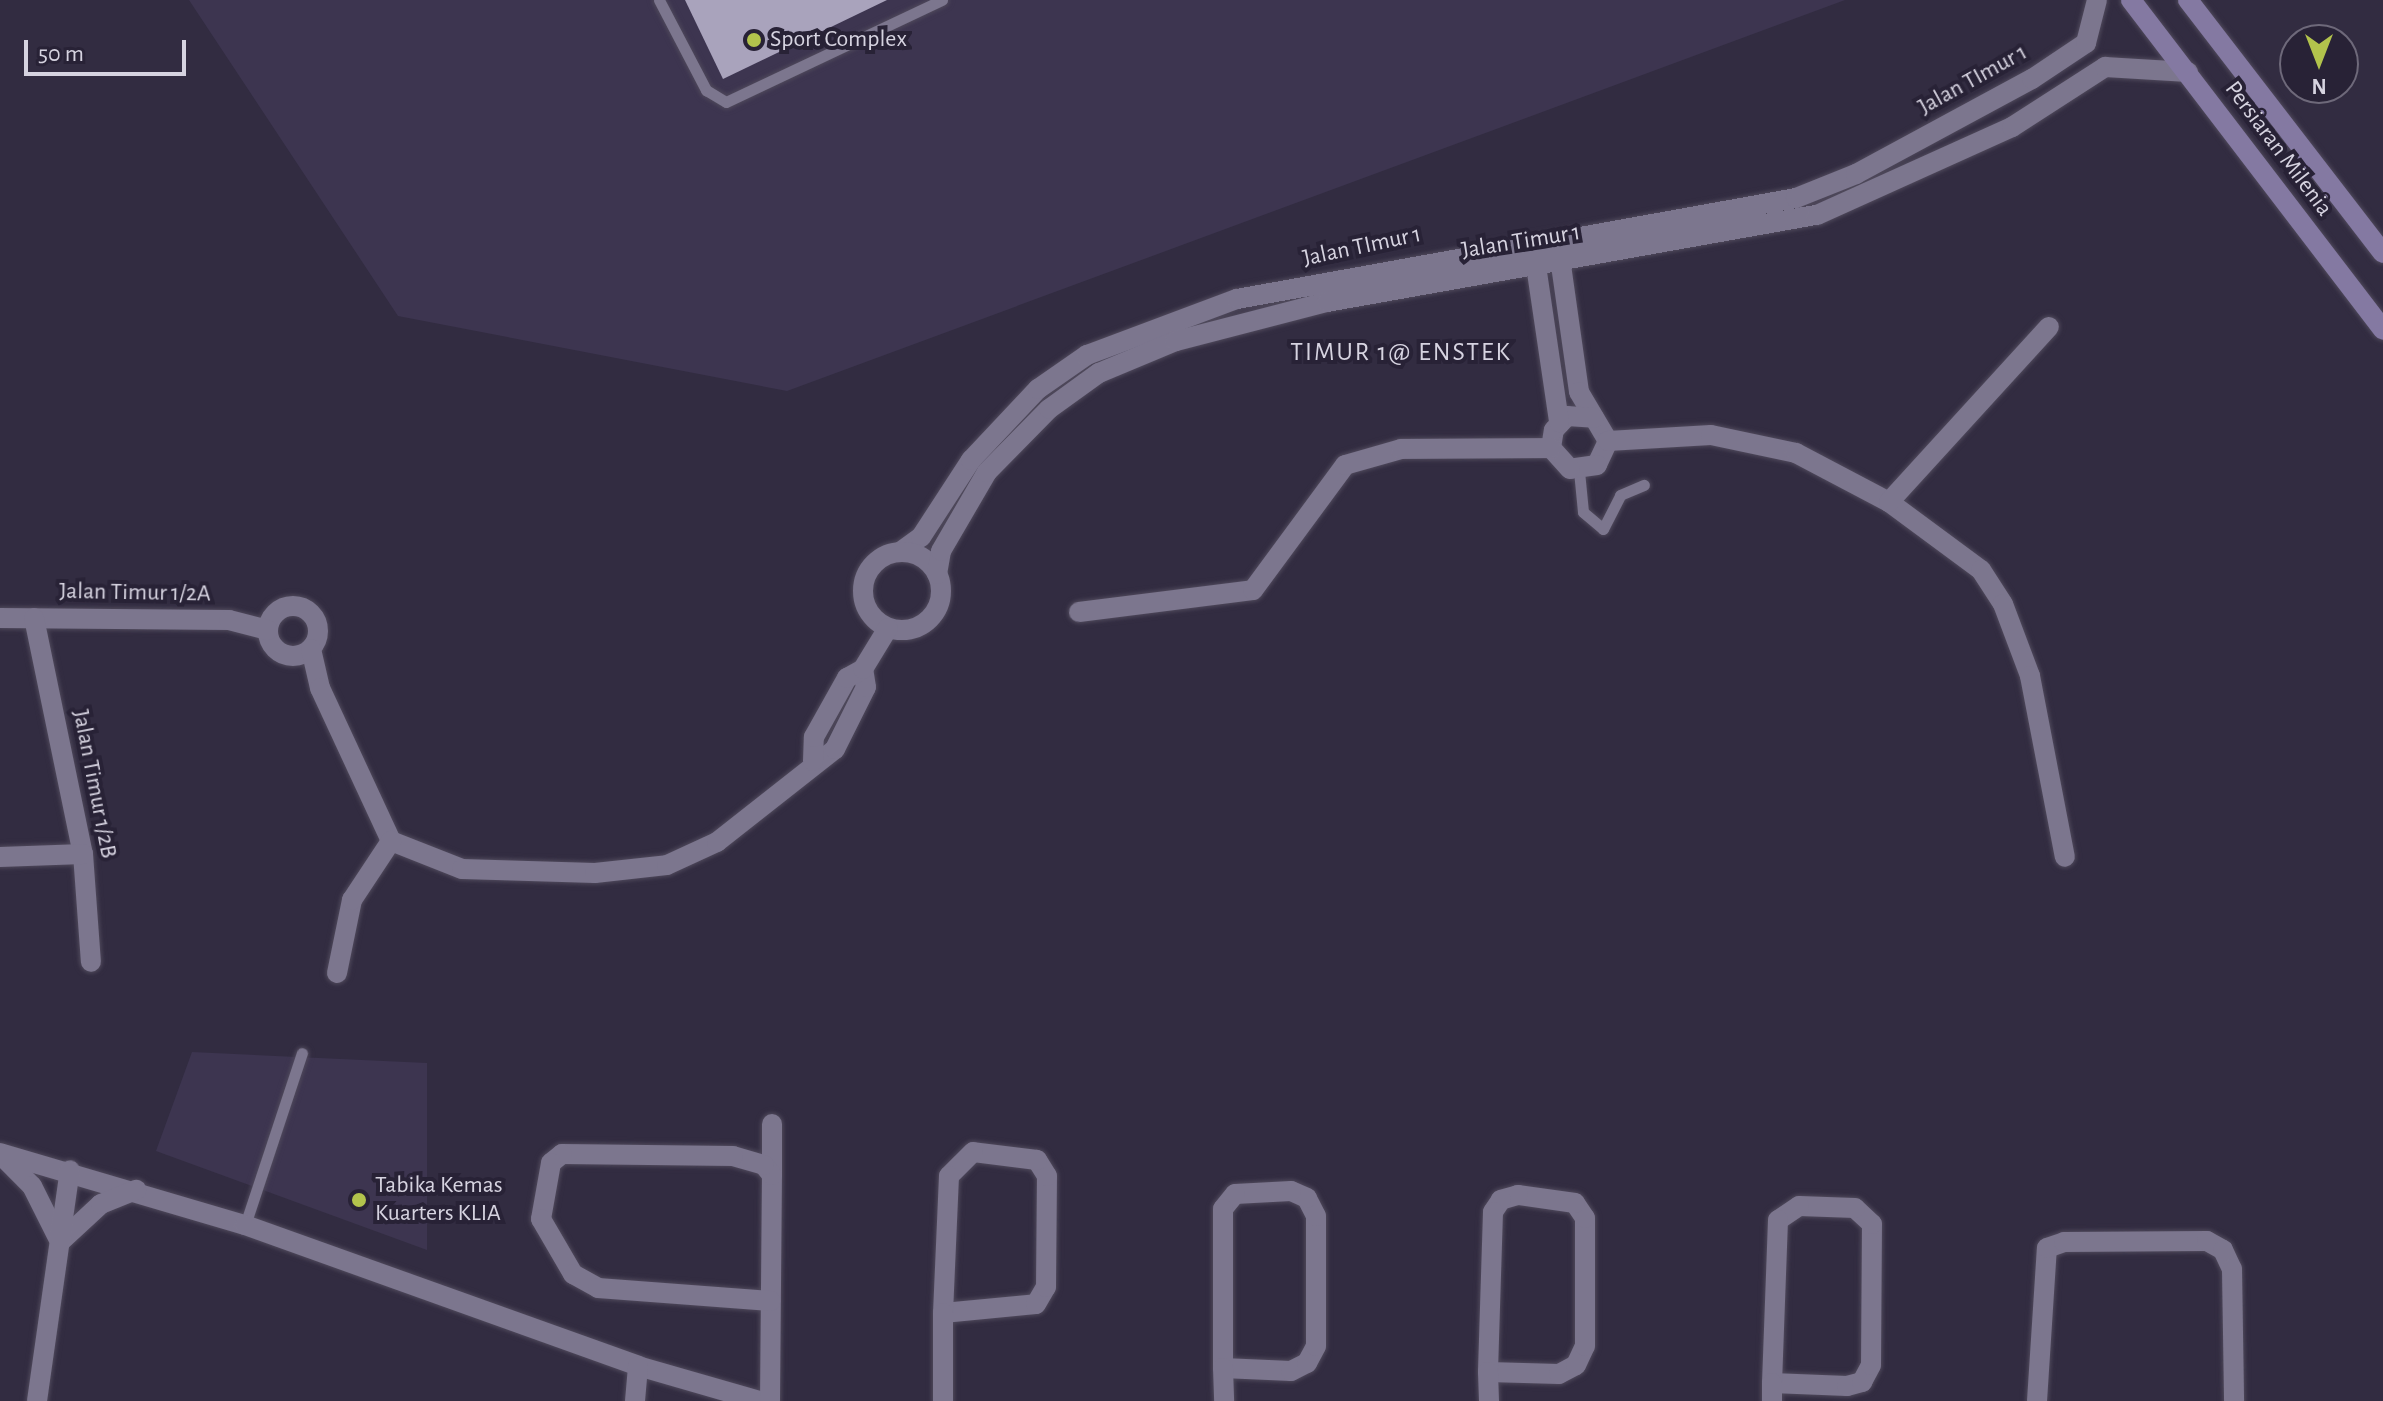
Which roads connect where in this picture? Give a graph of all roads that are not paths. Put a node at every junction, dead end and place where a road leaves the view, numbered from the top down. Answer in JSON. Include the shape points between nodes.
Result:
{"nodes":[{"id":1,"x":659,"y":0,"type":"edge"},
{"id":2,"x":942,"y":0,"type":"edge"},
{"id":3,"x":2097,"y":0,"type":"edge"},
{"id":4,"x":2131,"y":0,"type":"edge"},
{"id":5,"x":2188,"y":0,"type":"edge"},
{"id":6,"x":2188,"y":72,"type":"junction"},
{"id":7,"x":1532,"y":244,"type":"junction"},
{"id":8,"x":1559,"y":251,"type":"junction"},
{"id":9,"x":2383,"y":253,"type":"edge"},
{"id":10,"x":1537,"y":266,"type":"junction"},
{"id":11,"x":2049,"y":327,"type":"dead end"},
{"id":12,"x":2383,"y":330,"type":"edge"},
{"id":13,"x":1594,"y":418,"type":"junction"},
{"id":14,"x":1559,"y":422,"type":"junction"},
{"id":15,"x":1608,"y":441,"type":"junction"},
{"id":16,"x":1551,"y":448,"type":"junction"},
{"id":17,"x":1579,"y":471,"type":"junction"},
{"id":18,"x":1644,"y":485,"type":"dead end"},
{"id":19,"x":1889,"y":502,"type":"junction"},
{"id":20,"x":900,"y":552,"type":"junction"},
{"id":21,"x":937,"y":574,"type":"junction"},
{"id":22,"x":1079,"y":612,"type":"dead end"},
{"id":23,"x":0,"y":618,"type":"edge"},
{"id":24,"x":34,"y":618,"type":"junction"},
{"id":25,"x":888,"y":628,"type":"junction"},
{"id":26,"x":268,"y":630,"type":"junction"},
{"id":27,"x":311,"y":649,"type":"junction"},
{"id":28,"x":391,"y":841,"type":"junction"},
{"id":29,"x":83,"y":854,"type":"junction"},
{"id":30,"x":0,"y":857,"type":"edge"},
{"id":31,"x":2065,"y":857,"type":"dead end"},
{"id":32,"x":91,"y":962,"type":"dead end"},
{"id":33,"x":337,"y":973,"type":"dead end"},
{"id":34,"x":302,"y":1053,"type":"dead end"},
{"id":35,"x":772,"y":1124,"type":"dead end"},
{"id":36,"x":0,"y":1153,"type":"edge"},
{"id":37,"x":70,"y":1170,"type":"junction"},
{"id":38,"x":772,"y":1175,"type":"junction"},
{"id":39,"x":136,"y":1190,"type":"junction"},
{"id":40,"x":245,"y":1225,"type":"junction"},
{"id":41,"x":60,"y":1242,"type":"junction"},
{"id":42,"x":771,"y":1301,"type":"junction"},
{"id":43,"x":943,"y":1313,"type":"junction"},
{"id":44,"x":638,"y":1366,"type":"junction"},
{"id":45,"x":1223,"y":1368,"type":"junction"},
{"id":46,"x":1488,"y":1372,"type":"junction"},
{"id":47,"x":1772,"y":1392,"type":"edge"},
{"id":48,"x":37,"y":1401,"type":"edge"},
{"id":49,"x":635,"y":1401,"type":"edge"},
{"id":50,"x":759,"y":1401,"type":"edge"},
{"id":51,"x":770,"y":1401,"type":"edge"},
{"id":52,"x":943,"y":1401,"type":"edge"},
{"id":53,"x":1224,"y":1401,"type":"edge"},
{"id":54,"x":1489,"y":1401,"type":"edge"},
{"id":55,"x":2037,"y":1401,"type":"edge"},
{"id":56,"x":2234,"y":1401,"type":"edge"}],
"edges":[{"from":1,"to":2,"type":"lane","via":[[706,90],[726,102]]},
{"from":3,"to":8,"type":"street","name":"Jalan TImur 1","via":[[2086,43],[1856,174],[1739,212]]},
{"from":4,"to":6,"type":"main road","name":"Persiaran Milenia"},
{"from":5,"to":9,"type":"main road"},
{"from":6,"to":8,"type":"street","name":"Jalan Timur 1","via":[[2105,67],[2012,127],[1817,215]]},
{"from":6,"to":12,"type":"main road","name":"Persiaran Milenia"},
{"from":7,"to":8,"type":"street","name":"Jalan TImur 1"},
{"from":7,"to":10,"type":"street"},
{"from":7,"to":20,"type":"street","name":"Jalan TImur 1","via":[[1237,299],[1087,355],[1038,389],[971,460],[921,537]]},
{"from":8,"to":10,"type":"street","name":"Jalan Timur 1"},
{"from":8,"to":13,"type":"street","via":[[1579,392]]},
{"from":10,"to":14,"type":"street"},
{"from":10,"to":21,"type":"street","name":"Jalan Timur 1","via":[[1327,302],[1176,341],[1099,373],[1049,409],[987,472],[941,551]]},
{"from":11,"to":19,"type":"street"},
{"from":13,"to":14,"type":"street","via":[[1576,414]]},
{"from":13,"to":15,"type":"street"},
{"from":14,"to":16,"type":"street"},
{"from":15,"to":17,"type":"street","via":[[1597,465]]},
{"from":15,"to":19,"type":"street","via":[[1671,433],[1753,440],[1796,453]]},
{"from":16,"to":17,"type":"street","via":[[1561,464]]},
{"from":16,"to":22,"type":"street","via":[[1401,449],[1345,465],[1253,590]]},
{"from":17,"to":18,"type":"lane","via":[[1583,512],[1603,529],[1620,495]]},
{"from":19,"to":31,"type":"street","via":[[1981,570],[2003,604],[2030,676]]},
{"from":20,"to":21,"type":"street","via":[[920,557]]},
{"from":20,"to":25,"type":"street","via":[[872,565],[862,593],[866,608]]},
{"from":21,"to":25,"type":"street","via":[[935,612],[914,629]]},
{"from":23,"to":24,"type":"street","name":"Jalan Timur 1/2A"},
{"from":24,"to":26,"type":"street","name":"Jalan Timur 1/2A","via":[[229,620]]},
{"from":24,"to":29,"type":"street","name":"Jalan Timur 1/2B"},
{"from":25,"to":28,"type":"street","via":[[863,669],[847,678],[814,737],[813,761],[779,799],[667,865],[595,873],[462,869]]},
{"from":26,"to":27,"type":"street","via":[[283,654]]},
{"from":26,"to":27,"type":"street","via":[[278,611],[298,606],[319,629]]},
{"from":27,"to":28,"type":"street","via":[[320,688]]},
{"from":28,"to":33,"type":"street","via":[[352,900]]},
{"from":29,"to":30,"type":"street"},
{"from":29,"to":32,"type":"street","name":"Jalan Timur 1/2B"},
{"from":34,"to":40,"type":"lane"},
{"from":35,"to":38,"type":"street"},
{"from":36,"to":37,"type":"street"},
{"from":36,"to":41,"type":"street","via":[[32,1186]]},
{"from":37,"to":39,"type":"street"},
{"from":37,"to":41,"type":"street"},
{"from":38,"to":42,"type":"street"},
{"from":38,"to":42,"type":"street","via":[[751,1158],[733,1156],[562,1154],[551,1163],[541,1219],[573,1274],[598,1288]]},
{"from":39,"to":40,"type":"street"},
{"from":39,"to":41,"type":"street","via":[[101,1204]]},
{"from":40,"to":44,"type":"street"},
{"from":41,"to":48,"type":"street"},
{"from":42,"to":51,"type":"street"},
{"from":43,"to":43,"type":"street","via":[[949,1176],[973,1152],[1037,1160],[1047,1176],[1046,1287],[1036,1304]]},
{"from":43,"to":52,"type":"street"},
{"from":44,"to":49,"type":"street"},
{"from":44,"to":50,"type":"street"},
{"from":45,"to":45,"type":"street","via":[[1223,1209],[1235,1194],[1291,1191],[1307,1198],[1316,1216],[1316,1346],[1307,1363],[1291,1371]]},
{"from":45,"to":53,"type":"street"},
{"from":46,"to":46,"type":"street","via":[[1493,1212],[1501,1200],[1518,1195],[1575,1203],[1585,1218],[1585,1346],[1576,1365],[1559,1374]]},
{"from":46,"to":54,"type":"street"},
{"from":47,"to":47,"type":"street","via":[[1778,1220],[1799,1206],[1855,1208],[1872,1224],[1871,1365],[1862,1382]]},
{"from":55,"to":56,"type":"street","via":[[2047,1248],[2064,1242],[2207,1241],[2223,1250],[2232,1269]]}]}
